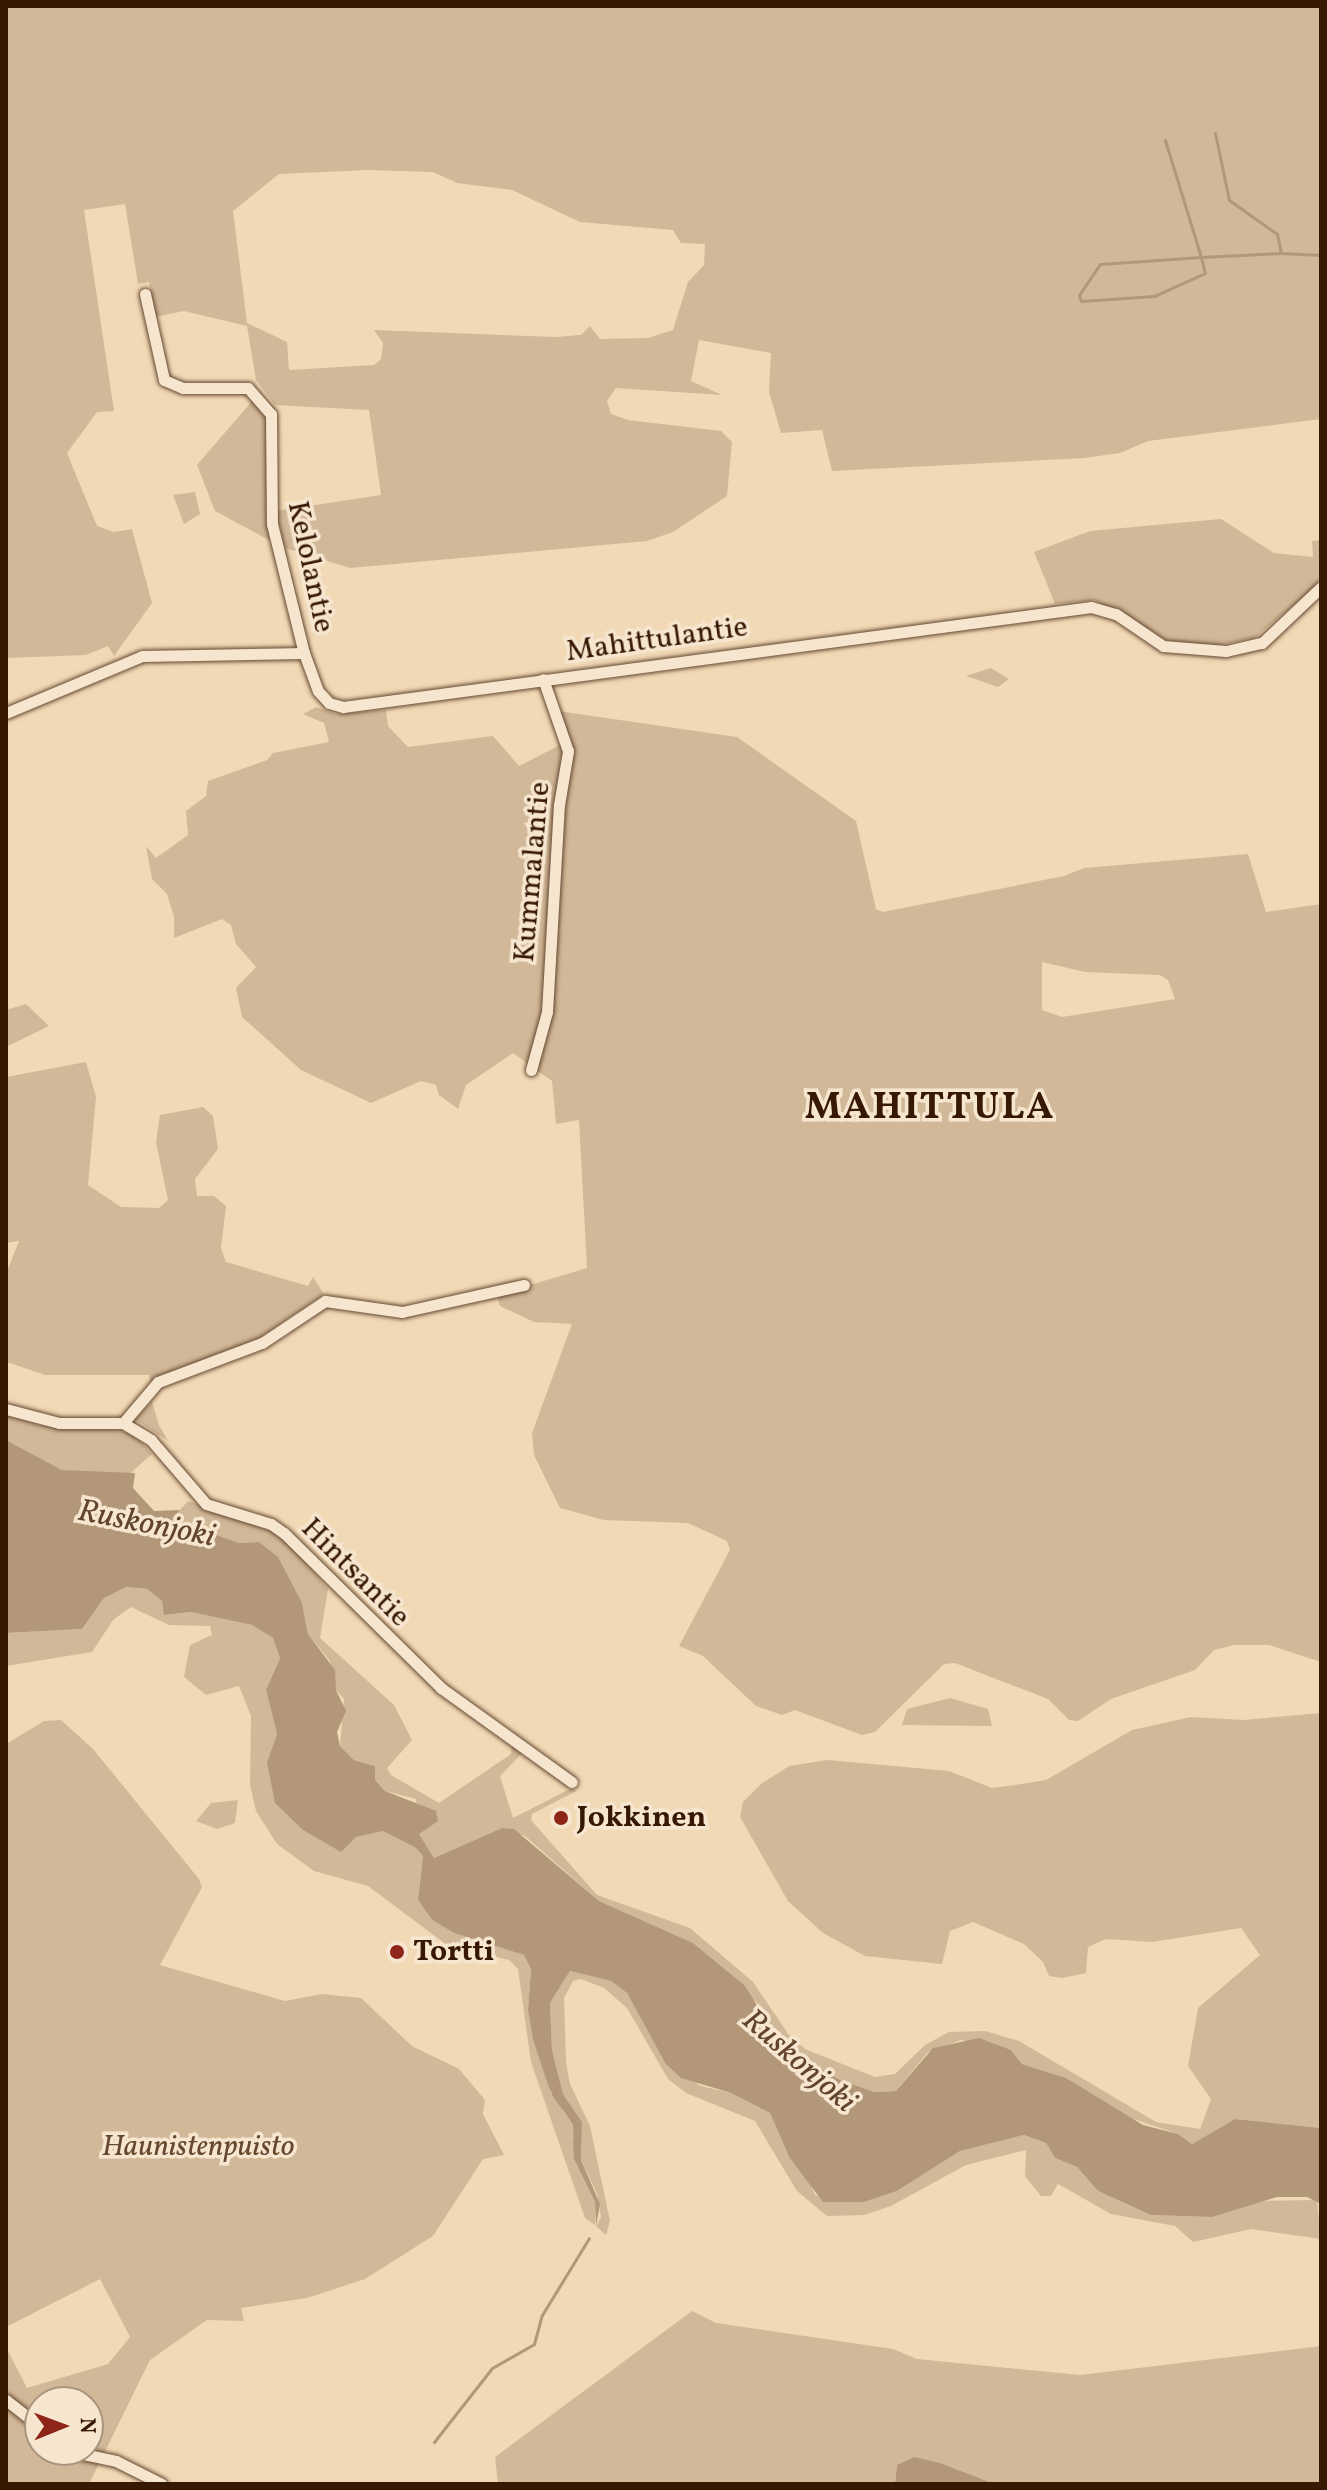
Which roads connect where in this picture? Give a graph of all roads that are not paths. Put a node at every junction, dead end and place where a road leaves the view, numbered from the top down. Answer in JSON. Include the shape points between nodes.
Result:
{"nodes":[{"id":1,"x":145,"y":294,"type":"dead end"},
{"id":2,"x":1321,"y":587,"type":"edge"},
{"id":3,"x":304,"y":653,"type":"junction"},
{"id":4,"x":543,"y":679,"type":"junction"},
{"id":5,"x":6,"y":713,"type":"edge"},
{"id":6,"x":531,"y":1070,"type":"dead end"},
{"id":7,"x":524,"y":1285,"type":"dead end"},
{"id":8,"x":6,"y":1409,"type":"edge"},
{"id":9,"x":123,"y":1423,"type":"junction"},
{"id":10,"x":572,"y":1782,"type":"dead end"},
{"id":11,"x":6,"y":2400,"type":"edge"},
{"id":12,"x":24,"y":2414,"type":"edge"},
{"id":13,"x":104,"y":2458,"type":"edge"},
{"id":14,"x":162,"y":2484,"type":"edge"}],
"edges":[{"from":1,"to":3,"type":"street","name":"Kelolantie","via":[[157,370],[164,380],[183,388],[248,388],[271,414],[272,524]]},
{"from":2,"to":4,"type":"street","name":"Mahittulantie","via":[[1262,643],[1241,649],[1207,652],[1163,646],[1116,614],[1091,607]]},
{"from":3,"to":4,"type":"street","name":"Mahittulantie","via":[[318,691],[329,703],[343,707]]},
{"from":3,"to":5,"type":"street","via":[[142,656]]},
{"from":4,"to":6,"type":"street","name":"Kummalantie","via":[[568,751],[559,805],[547,1012]]},
{"from":7,"to":9,"type":"street","via":[[402,1312],[325,1301],[262,1343],[158,1382]]},
{"from":8,"to":9,"type":"street","via":[[59,1423]]},
{"from":9,"to":10,"type":"street","name":"Hintsantie","via":[[151,1440],[206,1504],[284,1533],[432,1680]]},
{"from":11,"to":12,"type":"street"},
{"from":13,"to":14,"type":"street"}]}
